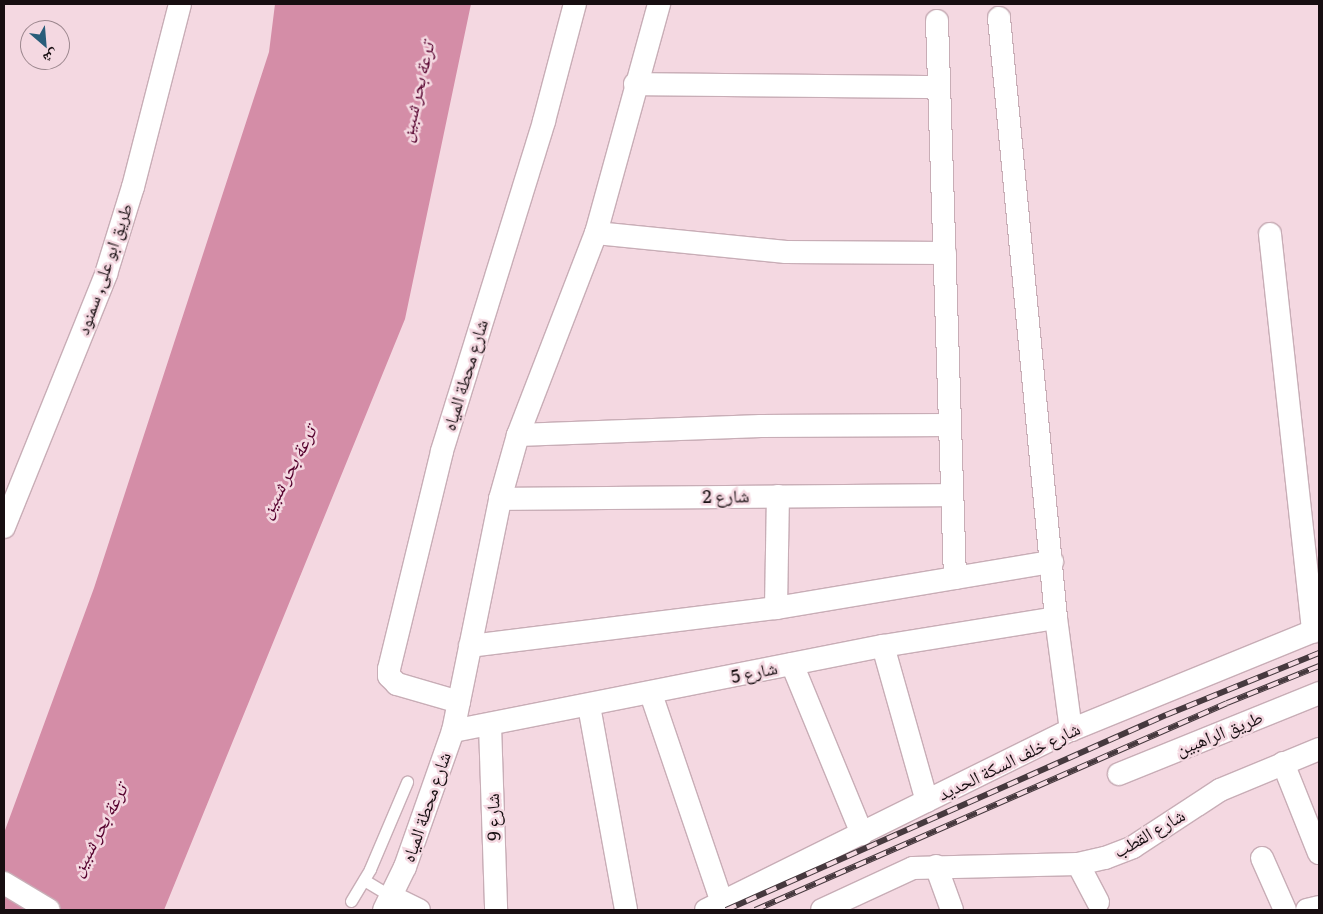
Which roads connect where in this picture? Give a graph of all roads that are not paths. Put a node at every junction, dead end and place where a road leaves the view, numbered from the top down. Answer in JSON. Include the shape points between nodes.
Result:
{"nodes":[{"id":1,"x":180,"y":4,"type":"edge"},
{"id":2,"x":574,"y":4,"type":"edge"},
{"id":3,"x":659,"y":4,"type":"edge"},
{"id":4,"x":999,"y":18,"type":"dead end"},
{"id":5,"x":937,"y":21,"type":"dead end"},
{"id":6,"x":635,"y":84,"type":"junction"},
{"id":7,"x":939,"y":87,"type":"junction"},
{"id":8,"x":596,"y":233,"type":"junction"},
{"id":9,"x":1270,"y":234,"type":"dead end"},
{"id":10,"x":944,"y":253,"type":"junction"},
{"id":11,"x":950,"y":425,"type":"junction"},
{"id":12,"x":518,"y":435,"type":"junction"},
{"id":13,"x":952,"y":495,"type":"junction"},
{"id":14,"x":778,"y":496,"type":"junction"},
{"id":15,"x":500,"y":498,"type":"junction"},
{"id":16,"x":4,"y":527,"type":"edge"},
{"id":17,"x":1052,"y":562,"type":"junction"},
{"id":18,"x":955,"y":578,"type":"junction"},
{"id":19,"x":776,"y":608,"type":"junction"},
{"id":20,"x":1056,"y":618,"type":"junction"},
{"id":21,"x":1316,"y":631,"type":"edge"},
{"id":22,"x":470,"y":646,"type":"junction"},
{"id":23,"x":883,"y":646,"type":"junction"},
{"id":24,"x":792,"y":664,"type":"junction"},
{"id":25,"x":1319,"y":693,"type":"edge"},
{"id":26,"x":651,"y":694,"type":"junction"},
{"id":27,"x":459,"y":702,"type":"junction"},
{"id":28,"x":589,"y":706,"type":"junction"},
{"id":29,"x":490,"y":725,"type":"junction"},
{"id":30,"x":1071,"y":730,"type":"junction"},
{"id":31,"x":453,"y":731,"type":"junction"},
{"id":32,"x":1319,"y":750,"type":"edge"},
{"id":33,"x":1283,"y":763,"type":"junction"},
{"id":34,"x":1119,"y":774,"type":"dead end"},
{"id":35,"x":407,"y":782,"type":"dead end"},
{"id":36,"x":927,"y":801,"type":"junction"},
{"id":37,"x":862,"y":834,"type":"junction"},
{"id":38,"x":1319,"y":853,"type":"edge"},
{"id":39,"x":1262,"y":858,"type":"dead end"},
{"id":40,"x":1078,"y":864,"type":"junction"},
{"id":41,"x":936,"y":866,"type":"junction"},
{"id":42,"x":364,"y":880,"type":"junction"},
{"id":43,"x":4,"y":883,"type":"edge"},
{"id":44,"x":350,"y":901,"type":"dead end"},
{"id":45,"x":1098,"y":902,"type":"dead end"},
{"id":46,"x":388,"y":903,"type":"edge"},
{"id":47,"x":714,"y":906,"type":"edge"},
{"id":48,"x":1319,"y":907,"type":"edge"},
{"id":49,"x":49,"y":910,"type":"edge"},
{"id":50,"x":419,"y":910,"type":"edge"},
{"id":51,"x":496,"y":910,"type":"edge"},
{"id":52,"x":626,"y":910,"type":"edge"},
{"id":53,"x":822,"y":910,"type":"edge"},
{"id":54,"x":952,"y":910,"type":"edge"},
{"id":55,"x":1285,"y":910,"type":"edge"},
{"id":56,"x":1307,"y":910,"type":"edge"}],
"edges":[{"from":1,"to":16,"type":"street","name":"طريق ابو على, سمنود","via":[[133,187],[106,274]]},
{"from":2,"to":27,"type":"street","name":"شارع محطة المياه","via":[[544,121],[442,451],[389,669],[388,676],[397,684]]},
{"from":3,"to":6,"type":"street","name":"شارع محطة المياه"},
{"from":4,"to":17,"type":"street"},
{"from":5,"to":7,"type":"street"},
{"from":6,"to":7,"type":"street"},
{"from":6,"to":8,"type":"street","name":"شارع محطة المياه"},
{"from":7,"to":10,"type":"street"},
{"from":8,"to":10,"type":"street","via":[[786,252]]},
{"from":8,"to":12,"type":"street","name":"شارع محطة المياه"},
{"from":9,"to":21,"type":"street"},
{"from":10,"to":11,"type":"street"},
{"from":11,"to":12,"type":"street","via":[[761,426]]},
{"from":11,"to":13,"type":"street"},
{"from":12,"to":15,"type":"street","name":"شارع محطة المياه"},
{"from":13,"to":14,"type":"street","name":"شارع 2"},
{"from":13,"to":18,"type":"street"},
{"from":14,"to":15,"type":"street","name":"شارع 2"},
{"from":14,"to":19,"type":"street"},
{"from":15,"to":22,"type":"street","name":"شارع محطة المياه"},
{"from":17,"to":18,"type":"street"},
{"from":17,"to":20,"type":"street"},
{"from":18,"to":19,"type":"street"},
{"from":19,"to":22,"type":"street"},
{"from":20,"to":23,"type":"street","name":"شارع 5"},
{"from":20,"to":30,"type":"street"},
{"from":21,"to":30,"type":"street","name":"شارع خلف السكة الحديد"},
{"from":22,"to":27,"type":"street","name":"شارع محطة المياه"},
{"from":23,"to":24,"type":"street","name":"شارع 5"},
{"from":23,"to":36,"type":"street"},
{"from":24,"to":26,"type":"street","name":"شارع 5"},
{"from":24,"to":37,"type":"street"},
{"from":25,"to":34,"type":"street","name":"طريق الراهبين"},
{"from":26,"to":28,"type":"street","name":"شارع 5"},
{"from":26,"to":47,"type":"street"},
{"from":27,"to":31,"type":"street","name":"شارع محطة المياه"},
{"from":28,"to":29,"type":"street","name":"شارع 5"},
{"from":28,"to":52,"type":"street"},
{"from":29,"to":31,"type":"street","name":"شارع 5"},
{"from":29,"to":51,"type":"street","name":"شارع 9"},
{"from":30,"to":36,"type":"street","name":"شارع خلف السكة الحديد"},
{"from":31,"to":46,"type":"street","name":"شارع محطة المياه"},
{"from":32,"to":33,"type":"street","name":"شارع القطب"},
{"from":33,"to":38,"type":"street"},
{"from":33,"to":40,"type":"street","name":"شارع القطب","via":[[1220,790],[1133,847]]},
{"from":35,"to":42,"type":"lane"},
{"from":36,"to":37,"type":"street","name":"شارع خلف السكة الحديد"},
{"from":37,"to":47,"type":"street","name":"شارع خلف السكة الحديد"},
{"from":39,"to":55,"type":"street"},
{"from":40,"to":41,"type":"street","name":"شارع القطب"},
{"from":40,"to":45,"type":"street"},
{"from":41,"to":53,"type":"street","via":[[913,868]]},
{"from":41,"to":54,"type":"street"},
{"from":42,"to":44,"type":"lane"},
{"from":42,"to":46,"type":"lane"},
{"from":43,"to":49,"type":"street"},
{"from":46,"to":50,"type":"street"},
{"from":48,"to":56,"type":"street"}]}
